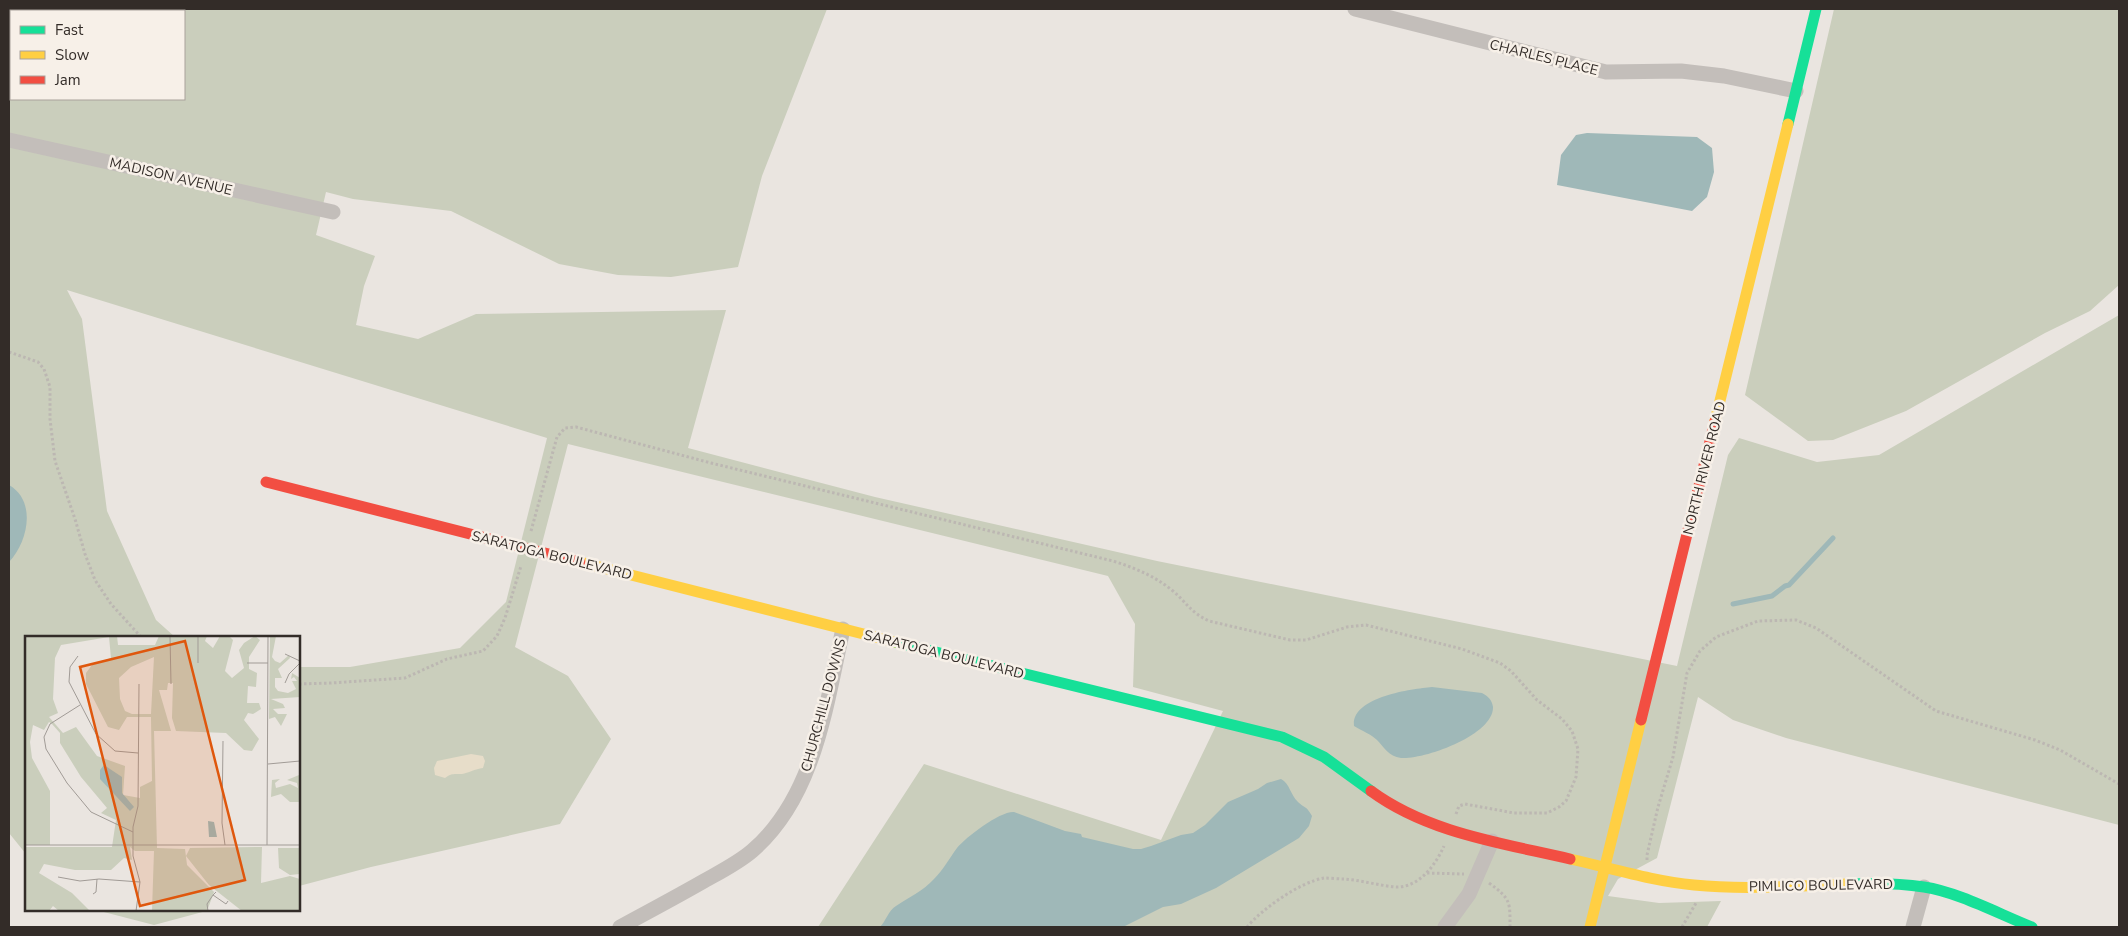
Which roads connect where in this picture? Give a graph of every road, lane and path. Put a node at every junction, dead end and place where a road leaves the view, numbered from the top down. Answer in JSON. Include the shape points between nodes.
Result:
{"nodes":[{"id":1,"x":1355,"y":9,"type":"edge"},
{"id":2,"x":1816,"y":9,"type":"edge"},
{"id":3,"x":1796,"y":91,"type":"junction"},
{"id":4,"x":9,"y":140,"type":"edge"},
{"id":5,"x":333,"y":212,"type":"dead end"},
{"id":6,"x":9,"y":352,"type":"edge"},
{"id":7,"x":266,"y":482,"type":"dead end"},
{"id":8,"x":526,"y":549,"type":"junction"},
{"id":9,"x":843,"y":629,"type":"junction"},
{"id":10,"x":140,"y":636,"type":"edge"},
{"id":11,"x":300,"y":684,"type":"edge"},
{"id":12,"x":2119,"y":784,"type":"edge"},
{"id":13,"x":1452,"y":830,"type":"junction"},
{"id":14,"x":1492,"y":841,"type":"junction"},
{"id":15,"x":1605,"y":867,"type":"junction"},
{"id":16,"x":1650,"y":877,"type":"junction"},
{"id":17,"x":1700,"y":885,"type":"junction"},
{"id":18,"x":1924,"y":887,"type":"junction"},
{"id":19,"x":620,"y":927,"type":"edge"},
{"id":20,"x":1247,"y":927,"type":"edge"},
{"id":21,"x":1445,"y":927,"type":"edge"},
{"id":22,"x":1590,"y":927,"type":"edge"},
{"id":23,"x":1682,"y":927,"type":"edge"},
{"id":24,"x":1913,"y":927,"type":"edge"},
{"id":25,"x":2032,"y":927,"type":"edge"}],
"edges":[{"from":1,"to":3,"type":"street","name":"CHARLES PLACE","via":[[1606,72],[1681,71]]},
{"from":2,"to":3,"type":"street","name":"NORTH RIVER ROAD"},
{"from":3,"to":15,"type":"street","name":"NORTH RIVER ROAD"},
{"from":4,"to":5,"type":"street","name":"MADISON AVENUE"},
{"from":6,"to":10,"type":"path","via":[[38,362],[44,369],[50,388],[55,460],[85,554],[95,580],[111,604]]},
{"from":7,"to":8,"type":"street","name":"SARATOGA BOULEVARD"},
{"from":8,"to":9,"type":"street","name":"SARATOGA BOULEVARD"},
{"from":8,"to":11,"type":"path","via":[[505,618],[497,636],[483,651],[447,659],[405,678]]},
{"from":8,"to":13,"type":"path","via":[[557,438],[565,428],[576,427],[1136,568],[1174,592],[1197,615],[1209,621],[1290,640],[1306,640],[1347,627],[1366,625],[1462,648],[1500,663],[1537,700],[1562,719],[1572,731],[1578,749],[1578,764],[1571,794],[1559,807],[1547,813],[1533,814],[1465,804],[1459,806]]},
{"from":9,"to":13,"type":"street","name":"SARATOGA BOULEVARD","via":[[1282,736],[1324,757],[1382,799]]},
{"from":9,"to":19,"type":"street","name":"CHURCHILL DOWNS","via":[[808,768],[780,820],[740,860]]},
{"from":12,"to":16,"type":"path","via":[[2078,759],[2035,740],[1936,711],[1816,628],[1796,620],[1758,620],[1716,637],[1700,651],[1687,673],[1673,757],[1647,855]]},
{"from":13,"to":14,"type":"street","name":"SARATOGA BOULEVARD"},
{"from":13,"to":20,"type":"path","via":[[1434,864],[1411,883],[1398,887],[1363,880],[1324,878],[1274,903]]},
{"from":14,"to":15,"type":"street","name":"SARATOGA BOULEVARD"},
{"from":14,"to":21,"type":"street","via":[[1469,894]]},
{"from":15,"to":16,"type":"street","name":"PIMLICO BOULEVARD"},
{"from":15,"to":22,"type":"street","name":"NORTH RIVER ROAD"},
{"from":16,"to":17,"type":"street","name":"PIMLICO BOULEVARD"},
{"from":17,"to":18,"type":"street","name":"PIMLICO BOULEVARD","via":[[1762,887],[1876,883]]},
{"from":17,"to":23,"type":"path","via":[[1694,908]]},
{"from":18,"to":24,"type":"street"},
{"from":18,"to":25,"type":"street","name":"PIMLICO BOULEVARD"}]}
